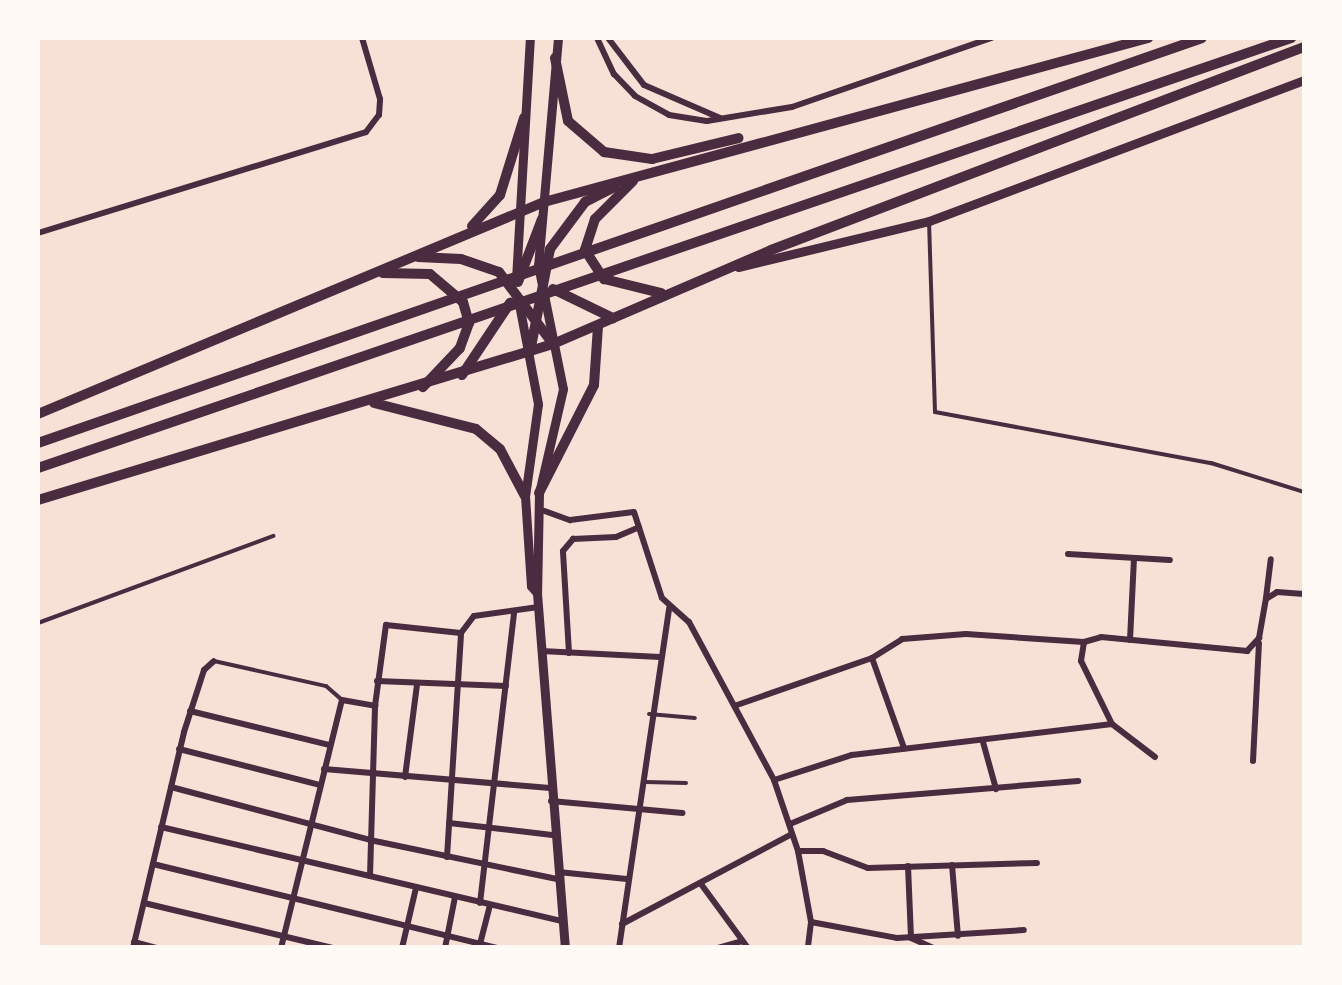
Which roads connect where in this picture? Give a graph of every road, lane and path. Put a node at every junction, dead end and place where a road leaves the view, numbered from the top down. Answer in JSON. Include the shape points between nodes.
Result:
{"nodes":[{"id":1,"x":362,"y":38,"type":"edge"},
{"id":2,"x":530,"y":38,"type":"edge"},
{"id":3,"x":558,"y":38,"type":"edge"},
{"id":4,"x":597,"y":38,"type":"edge"},
{"id":5,"x":608,"y":38,"type":"edge"},
{"id":6,"x":991,"y":38,"type":"edge"},
{"id":7,"x":1148,"y":38,"type":"edge"},
{"id":8,"x":1202,"y":38,"type":"edge"},
{"id":9,"x":1291,"y":38,"type":"edge"},
{"id":10,"x":1304,"y":47,"type":"edge"},
{"id":11,"x":555,"y":58,"type":"junction"},
{"id":12,"x":1304,"y":80,"type":"edge"},
{"id":13,"x":524,"y":118,"type":"junction"},
{"id":14,"x":721,"y":118,"type":"junction"},
{"id":15,"x":804,"y":126,"type":"junction"},
{"id":16,"x":637,"y":177,"type":"junction"},
{"id":17,"x":544,"y":202,"type":"junction"},
{"id":18,"x":517,"y":212,"type":"junction"},
{"id":19,"x":542,"y":219,"type":"junction"},
{"id":20,"x":929,"y":221,"type":"junction"},
{"id":21,"x":38,"y":232,"type":"edge"},
{"id":22,"x":442,"y":242,"type":"junction"},
{"id":23,"x":515,"y":255,"type":"junction"},
{"id":24,"x":410,"y":257,"type":"junction"},
{"id":25,"x":525,"y":264,"type":"junction"},
{"id":26,"x":730,"y":268,"type":"junction"},
{"id":27,"x":368,"y":274,"type":"junction"},
{"id":28,"x":540,"y":277,"type":"junction"},
{"id":29,"x":516,"y":288,"type":"junction"},
{"id":30,"x":664,"y":294,"type":"junction"},
{"id":31,"x":532,"y":314,"type":"junction"},
{"id":32,"x":614,"y":318,"type":"junction"},
{"id":33,"x":598,"y":326,"type":"junction"},
{"id":34,"x":553,"y":344,"type":"junction"},
{"id":35,"x":530,"y":352,"type":"junction"},
{"id":36,"x":461,"y":376,"type":"junction"},
{"id":37,"x":422,"y":388,"type":"junction"},
{"id":38,"x":368,"y":402,"type":"junction"},
{"id":39,"x":38,"y":414,"type":"edge"},
{"id":40,"x":38,"y":443,"type":"edge"},
{"id":41,"x":38,"y":468,"type":"edge"},
{"id":42,"x":1304,"y":492,"type":"edge"},
{"id":43,"x":540,"y":493,"type":"junction"},
{"id":44,"x":526,"y":496,"type":"junction"},
{"id":45,"x":38,"y":500,"type":"edge"},
{"id":46,"x":538,"y":508,"type":"junction"},
{"id":47,"x":639,"y":527,"type":"junction"},
{"id":48,"x":273,"y":536,"type":"dead end"},
{"id":49,"x":1068,"y":554,"type":"dead end"},
{"id":50,"x":1134,"y":558,"type":"junction"},
{"id":51,"x":1271,"y":559,"type":"dead end"},
{"id":52,"x":1170,"y":560,"type":"dead end"},
{"id":53,"x":537,"y":593,"type":"junction"},
{"id":54,"x":1304,"y":594,"type":"edge"},
{"id":55,"x":1266,"y":599,"type":"junction"},
{"id":56,"x":538,"y":607,"type":"junction"},
{"id":57,"x":670,"y":607,"type":"junction"},
{"id":58,"x":514,"y":612,"type":"junction"},
{"id":59,"x":38,"y":623,"type":"edge"},
{"id":60,"x":461,"y":633,"type":"junction"},
{"id":61,"x":1259,"y":638,"type":"junction"},
{"id":62,"x":1130,"y":640,"type":"junction"},
{"id":63,"x":1084,"y":642,"type":"junction"},
{"id":64,"x":540,"y":650,"type":"junction"},
{"id":65,"x":569,"y":652,"type":"junction"},
{"id":66,"x":660,"y":657,"type":"junction"},
{"id":67,"x":872,"y":658,"type":"junction"},
{"id":68,"x":214,"y":661,"type":"joint"},
{"id":69,"x":377,"y":681,"type":"junction"},
{"id":70,"x":459,"y":681,"type":"junction"},
{"id":71,"x":417,"y":686,"type":"junction"},
{"id":72,"x":506,"y":686,"type":"junction"},
{"id":73,"x":342,"y":700,"type":"junction"},
{"id":74,"x":375,"y":706,"type":"junction"},
{"id":75,"x":737,"y":706,"type":"junction"},
{"id":76,"x":190,"y":711,"type":"junction"},
{"id":77,"x":649,"y":714,"type":"junction"},
{"id":78,"x":696,"y":718,"type":"dead end"},
{"id":79,"x":1112,"y":724,"type":"junction"},
{"id":80,"x":983,"y":741,"type":"junction"},
{"id":81,"x":330,"y":745,"type":"junction"},
{"id":82,"x":904,"y":748,"type":"junction"},
{"id":83,"x":179,"y":749,"type":"junction"},
{"id":84,"x":1155,"y":757,"type":"dead end"},
{"id":85,"x":1254,"y":761,"type":"dead end"},
{"id":86,"x":324,"y":769,"type":"junction"},
{"id":87,"x":372,"y":774,"type":"junction"},
{"id":88,"x":404,"y":777,"type":"junction"},
{"id":89,"x":774,"y":780,"type":"junction"},
{"id":90,"x":1078,"y":781,"type":"dead end"},
{"id":91,"x":641,"y":782,"type":"junction"},
{"id":92,"x":450,"y":783,"type":"junction"},
{"id":93,"x":686,"y":784,"type":"dead end"},
{"id":94,"x":320,"y":785,"type":"junction"},
{"id":95,"x":494,"y":785,"type":"junction"},
{"id":96,"x":171,"y":787,"type":"junction"},
{"id":97,"x":550,"y":788,"type":"junction"},
{"id":98,"x":996,"y":789,"type":"junction"},
{"id":99,"x":550,"y":801,"type":"junction"},
{"id":100,"x":636,"y":810,"type":"junction"},
{"id":101,"x":682,"y":814,"type":"dead end"},
{"id":102,"x":449,"y":823,"type":"junction"},
{"id":103,"x":312,"y":824,"type":"junction"},
{"id":104,"x":790,"y":824,"type":"junction"},
{"id":105,"x":161,"y":827,"type":"junction"},
{"id":106,"x":491,"y":829,"type":"junction"},
{"id":107,"x":792,"y":834,"type":"junction"},
{"id":108,"x":552,"y":835,"type":"junction"},
{"id":109,"x":370,"y":840,"type":"junction"},
{"id":110,"x":798,"y":850,"type":"junction"},
{"id":111,"x":446,"y":856,"type":"junction"},
{"id":112,"x":304,"y":861,"type":"junction"},
{"id":113,"x":1037,"y":862,"type":"dead end"},
{"id":114,"x":153,"y":864,"type":"junction"},
{"id":115,"x":486,"y":865,"type":"junction"},
{"id":116,"x":952,"y":865,"type":"junction"},
{"id":117,"x":908,"y":866,"type":"junction"},
{"id":118,"x":556,"y":875,"type":"junction"},
{"id":119,"x":370,"y":876,"type":"junction"},
{"id":120,"x":627,"y":878,"type":"junction"},
{"id":121,"x":701,"y":884,"type":"junction"},
{"id":122,"x":416,"y":888,"type":"junction"},
{"id":123,"x":455,"y":897,"type":"junction"},
{"id":124,"x":293,"y":899,"type":"junction"},
{"id":125,"x":144,"y":903,"type":"junction"},
{"id":126,"x":480,"y":903,"type":"junction"},
{"id":127,"x":490,"y":905,"type":"junction"},
{"id":128,"x":563,"y":922,"type":"junction"},
{"id":129,"x":810,"y":922,"type":"junction"},
{"id":130,"x":622,"y":924,"type":"junction"},
{"id":131,"x":407,"y":928,"type":"junction"},
{"id":132,"x":1024,"y":930,"type":"dead end"},
{"id":133,"x":284,"y":936,"type":"junction"},
{"id":134,"x":958,"y":936,"type":"junction"},
{"id":135,"x":942,"y":937,"type":"junction"},
{"id":136,"x":448,"y":938,"type":"junction"},
{"id":137,"x":896,"y":938,"type":"junction"},
{"id":138,"x":910,"y":938,"type":"junction"},
{"id":139,"x":480,"y":944,"type":"junction"},
{"id":140,"x":745,"y":944,"type":"edge"},
{"id":141,"x":133,"y":945,"type":"edge"},
{"id":142,"x":157,"y":948,"type":"edge"},
{"id":143,"x":281,"y":948,"type":"edge"},
{"id":144,"x":333,"y":948,"type":"edge"},
{"id":145,"x":402,"y":948,"type":"edge"},
{"id":146,"x":445,"y":948,"type":"edge"},
{"id":147,"x":498,"y":948,"type":"edge"},
{"id":148,"x":565,"y":948,"type":"edge"},
{"id":149,"x":619,"y":948,"type":"edge"},
{"id":150,"x":718,"y":948,"type":"edge"},
{"id":151,"x":808,"y":948,"type":"edge"},
{"id":152,"x":894,"y":948,"type":"edge"},
{"id":153,"x":935,"y":948,"type":"edge"}],
"edges":[{"from":1,"to":21,"type":"street","via":[[380,99],[379,115],[366,132]]},
{"from":2,"to":13,"type":"street"},
{"from":3,"to":11,"type":"street"},
{"from":4,"to":14,"type":"street","via":[[609,65],[636,96],[690,121]]},
{"from":5,"to":14,"type":"street","via":[[644,85]]},
{"from":6,"to":14,"type":"street","via":[[792,107]]},
{"from":7,"to":15,"type":"main road"},
{"from":8,"to":40,"type":"main road"},
{"from":9,"to":41,"type":"main road"},
{"from":10,"to":26,"type":"main road"},
{"from":11,"to":15,"type":"main road","via":[[568,121],[590,145],[616,156],[652,159]]},
{"from":11,"to":17,"type":"street"},
{"from":12,"to":20,"type":"street"},
{"from":13,"to":18,"type":"street"},
{"from":13,"to":22,"type":"main road","via":[[493,210]]},
{"from":15,"to":16,"type":"main road"},
{"from":16,"to":17,"type":"main road"},
{"from":16,"to":28,"type":"main road","via":[[574,213]]},
{"from":16,"to":30,"type":"main road","via":[[595,218],[585,250],[604,280]]},
{"from":17,"to":18,"type":"main road"},
{"from":17,"to":19,"type":"street"},
{"from":18,"to":22,"type":"main road"},
{"from":18,"to":23,"type":"street"},
{"from":19,"to":25,"type":"main road"},
{"from":19,"to":28,"type":"street"},
{"from":20,"to":26,"type":"street"},
{"from":20,"to":42,"type":"lane","via":[[935,412],[1212,463]]},
{"from":22,"to":24,"type":"main road"},
{"from":23,"to":25,"type":"main road"},
{"from":23,"to":29,"type":"street"},
{"from":24,"to":27,"type":"main road"},
{"from":24,"to":29,"type":"main road","via":[[482,264]]},
{"from":25,"to":28,"type":"main road"},
{"from":25,"to":29,"type":"main road"},
{"from":26,"to":30,"type":"main road"},
{"from":27,"to":37,"type":"main road","via":[[430,274],[463,302],[468,323],[460,348]]},
{"from":27,"to":39,"type":"main road"},
{"from":28,"to":31,"type":"main road"},
{"from":28,"to":32,"type":"main road","via":[[567,300]]},
{"from":28,"to":34,"type":"street"},
{"from":29,"to":31,"type":"main road"},
{"from":29,"to":35,"type":"street"},
{"from":29,"to":36,"type":"main road","via":[[502,322]]},
{"from":30,"to":32,"type":"main road"},
{"from":31,"to":34,"type":"main road"},
{"from":31,"to":35,"type":"main road"},
{"from":32,"to":33,"type":"main road"},
{"from":33,"to":34,"type":"main road"},
{"from":33,"to":43,"type":"main road","via":[[594,385]]},
{"from":34,"to":35,"type":"main road"},
{"from":34,"to":43,"type":"street","via":[[562,396]]},
{"from":35,"to":36,"type":"main road"},
{"from":35,"to":44,"type":"street","via":[[538,404]]},
{"from":36,"to":37,"type":"main road"},
{"from":37,"to":38,"type":"main road"},
{"from":38,"to":44,"type":"main road","via":[[476,429],[500,449]]},
{"from":38,"to":45,"type":"main road"},
{"from":43,"to":46,"type":"street"},
{"from":44,"to":53,"type":"street","via":[[531,586]]},
{"from":46,"to":47,"type":"street","via":[[561,520],[634,512]]},
{"from":46,"to":53,"type":"street"},
{"from":47,"to":57,"type":"street"},
{"from":47,"to":65,"type":"street","via":[[616,537],[573,539],[563,550]]},
{"from":48,"to":59,"type":"lane"},
{"from":49,"to":50,"type":"street"},
{"from":50,"to":52,"type":"street"},
{"from":50,"to":62,"type":"street"},
{"from":51,"to":55,"type":"street"},
{"from":53,"to":56,"type":"street"},
{"from":54,"to":55,"type":"street","via":[[1277,592]]},
{"from":55,"to":61,"type":"street"},
{"from":56,"to":58,"type":"street"},
{"from":56,"to":64,"type":"street"},
{"from":57,"to":66,"type":"street"},
{"from":57,"to":75,"type":"street","via":[[688,622]]},
{"from":58,"to":60,"type":"street","via":[[474,616]]},
{"from":58,"to":72,"type":"street"},
{"from":60,"to":69,"type":"street","via":[[386,625]]},
{"from":60,"to":70,"type":"street"},
{"from":61,"to":62,"type":"street","via":[[1248,651]]},
{"from":61,"to":85,"type":"street"},
{"from":62,"to":63,"type":"street"},
{"from":63,"to":67,"type":"street","via":[[917,637]]},
{"from":63,"to":79,"type":"street","via":[[1081,662]]},
{"from":64,"to":65,"type":"street"},
{"from":64,"to":97,"type":"street"},
{"from":65,"to":66,"type":"street"},
{"from":66,"to":77,"type":"street"},
{"from":67,"to":75,"type":"street"},
{"from":67,"to":82,"type":"street"},
{"from":68,"to":73,"type":"lane","via":[[326,686]]},
{"from":68,"to":76,"type":"street"},
{"from":69,"to":71,"type":"street"},
{"from":69,"to":74,"type":"street"},
{"from":70,"to":71,"type":"street"},
{"from":70,"to":72,"type":"street"},
{"from":70,"to":92,"type":"street"},
{"from":71,"to":88,"type":"street"},
{"from":72,"to":95,"type":"street"},
{"from":73,"to":74,"type":"street"},
{"from":73,"to":81,"type":"street"},
{"from":74,"to":87,"type":"street"},
{"from":75,"to":89,"type":"street"},
{"from":76,"to":81,"type":"street"},
{"from":76,"to":83,"type":"street"},
{"from":77,"to":78,"type":"lane"},
{"from":77,"to":91,"type":"street"},
{"from":79,"to":80,"type":"street"},
{"from":79,"to":84,"type":"street"},
{"from":80,"to":82,"type":"street"},
{"from":80,"to":98,"type":"street"},
{"from":81,"to":86,"type":"street"},
{"from":82,"to":89,"type":"street","via":[[830,760]]},
{"from":83,"to":94,"type":"street"},
{"from":83,"to":96,"type":"street"},
{"from":86,"to":87,"type":"street"},
{"from":86,"to":94,"type":"street"},
{"from":87,"to":88,"type":"street"},
{"from":87,"to":109,"type":"street"},
{"from":88,"to":92,"type":"street"},
{"from":89,"to":104,"type":"street"},
{"from":90,"to":98,"type":"street"},
{"from":91,"to":93,"type":"lane"},
{"from":91,"to":100,"type":"street"},
{"from":92,"to":95,"type":"street"},
{"from":92,"to":102,"type":"street"},
{"from":94,"to":103,"type":"street"},
{"from":95,"to":97,"type":"street"},
{"from":95,"to":106,"type":"street"},
{"from":96,"to":103,"type":"street"},
{"from":96,"to":105,"type":"street"},
{"from":97,"to":99,"type":"street"},
{"from":98,"to":104,"type":"street","via":[[847,800]]},
{"from":99,"to":100,"type":"street"},
{"from":99,"to":108,"type":"street"},
{"from":100,"to":101,"type":"street"},
{"from":100,"to":120,"type":"street"},
{"from":102,"to":106,"type":"street"},
{"from":102,"to":111,"type":"street"},
{"from":103,"to":109,"type":"street"},
{"from":103,"to":112,"type":"street"},
{"from":104,"to":107,"type":"street"},
{"from":105,"to":112,"type":"street"},
{"from":105,"to":114,"type":"street"},
{"from":106,"to":108,"type":"street"},
{"from":106,"to":115,"type":"street"},
{"from":107,"to":110,"type":"street"},
{"from":107,"to":121,"type":"street"},
{"from":108,"to":118,"type":"street"},
{"from":109,"to":111,"type":"street"},
{"from":109,"to":119,"type":"street"},
{"from":110,"to":117,"type":"street","via":[[823,851],[858,867]]},
{"from":110,"to":129,"type":"street"},
{"from":111,"to":115,"type":"street"},
{"from":112,"to":119,"type":"street"},
{"from":112,"to":124,"type":"street"},
{"from":113,"to":116,"type":"street"},
{"from":114,"to":124,"type":"street"},
{"from":114,"to":125,"type":"street"},
{"from":115,"to":118,"type":"street"},
{"from":115,"to":126,"type":"street"},
{"from":116,"to":117,"type":"street"},
{"from":116,"to":134,"type":"street"},
{"from":117,"to":138,"type":"street"},
{"from":118,"to":120,"type":"street"},
{"from":118,"to":128,"type":"street"},
{"from":119,"to":122,"type":"street"},
{"from":120,"to":130,"type":"street"},
{"from":121,"to":130,"type":"street"},
{"from":121,"to":140,"type":"street"},
{"from":122,"to":123,"type":"street"},
{"from":122,"to":131,"type":"street"},
{"from":123,"to":126,"type":"street"},
{"from":123,"to":136,"type":"street"},
{"from":124,"to":131,"type":"street"},
{"from":124,"to":133,"type":"street"},
{"from":125,"to":133,"type":"street"},
{"from":125,"to":141,"type":"street"},
{"from":126,"to":127,"type":"street"},
{"from":127,"to":128,"type":"street"},
{"from":127,"to":139,"type":"street"},
{"from":128,"to":148,"type":"street"},
{"from":129,"to":137,"type":"street"},
{"from":129,"to":151,"type":"street"},
{"from":130,"to":149,"type":"street"},
{"from":131,"to":136,"type":"street"},
{"from":131,"to":145,"type":"street"},
{"from":132,"to":134,"type":"street"},
{"from":133,"to":143,"type":"street"},
{"from":133,"to":144,"type":"street"},
{"from":134,"to":135,"type":"street"},
{"from":135,"to":138,"type":"street"},
{"from":135,"to":153,"type":"street"},
{"from":136,"to":139,"type":"street"},
{"from":136,"to":146,"type":"street"},
{"from":137,"to":138,"type":"street"},
{"from":137,"to":152,"type":"street"},
{"from":138,"to":153,"type":"street"},
{"from":139,"to":147,"type":"street"},
{"from":140,"to":150,"type":"street"},
{"from":141,"to":142,"type":"street"}]}
